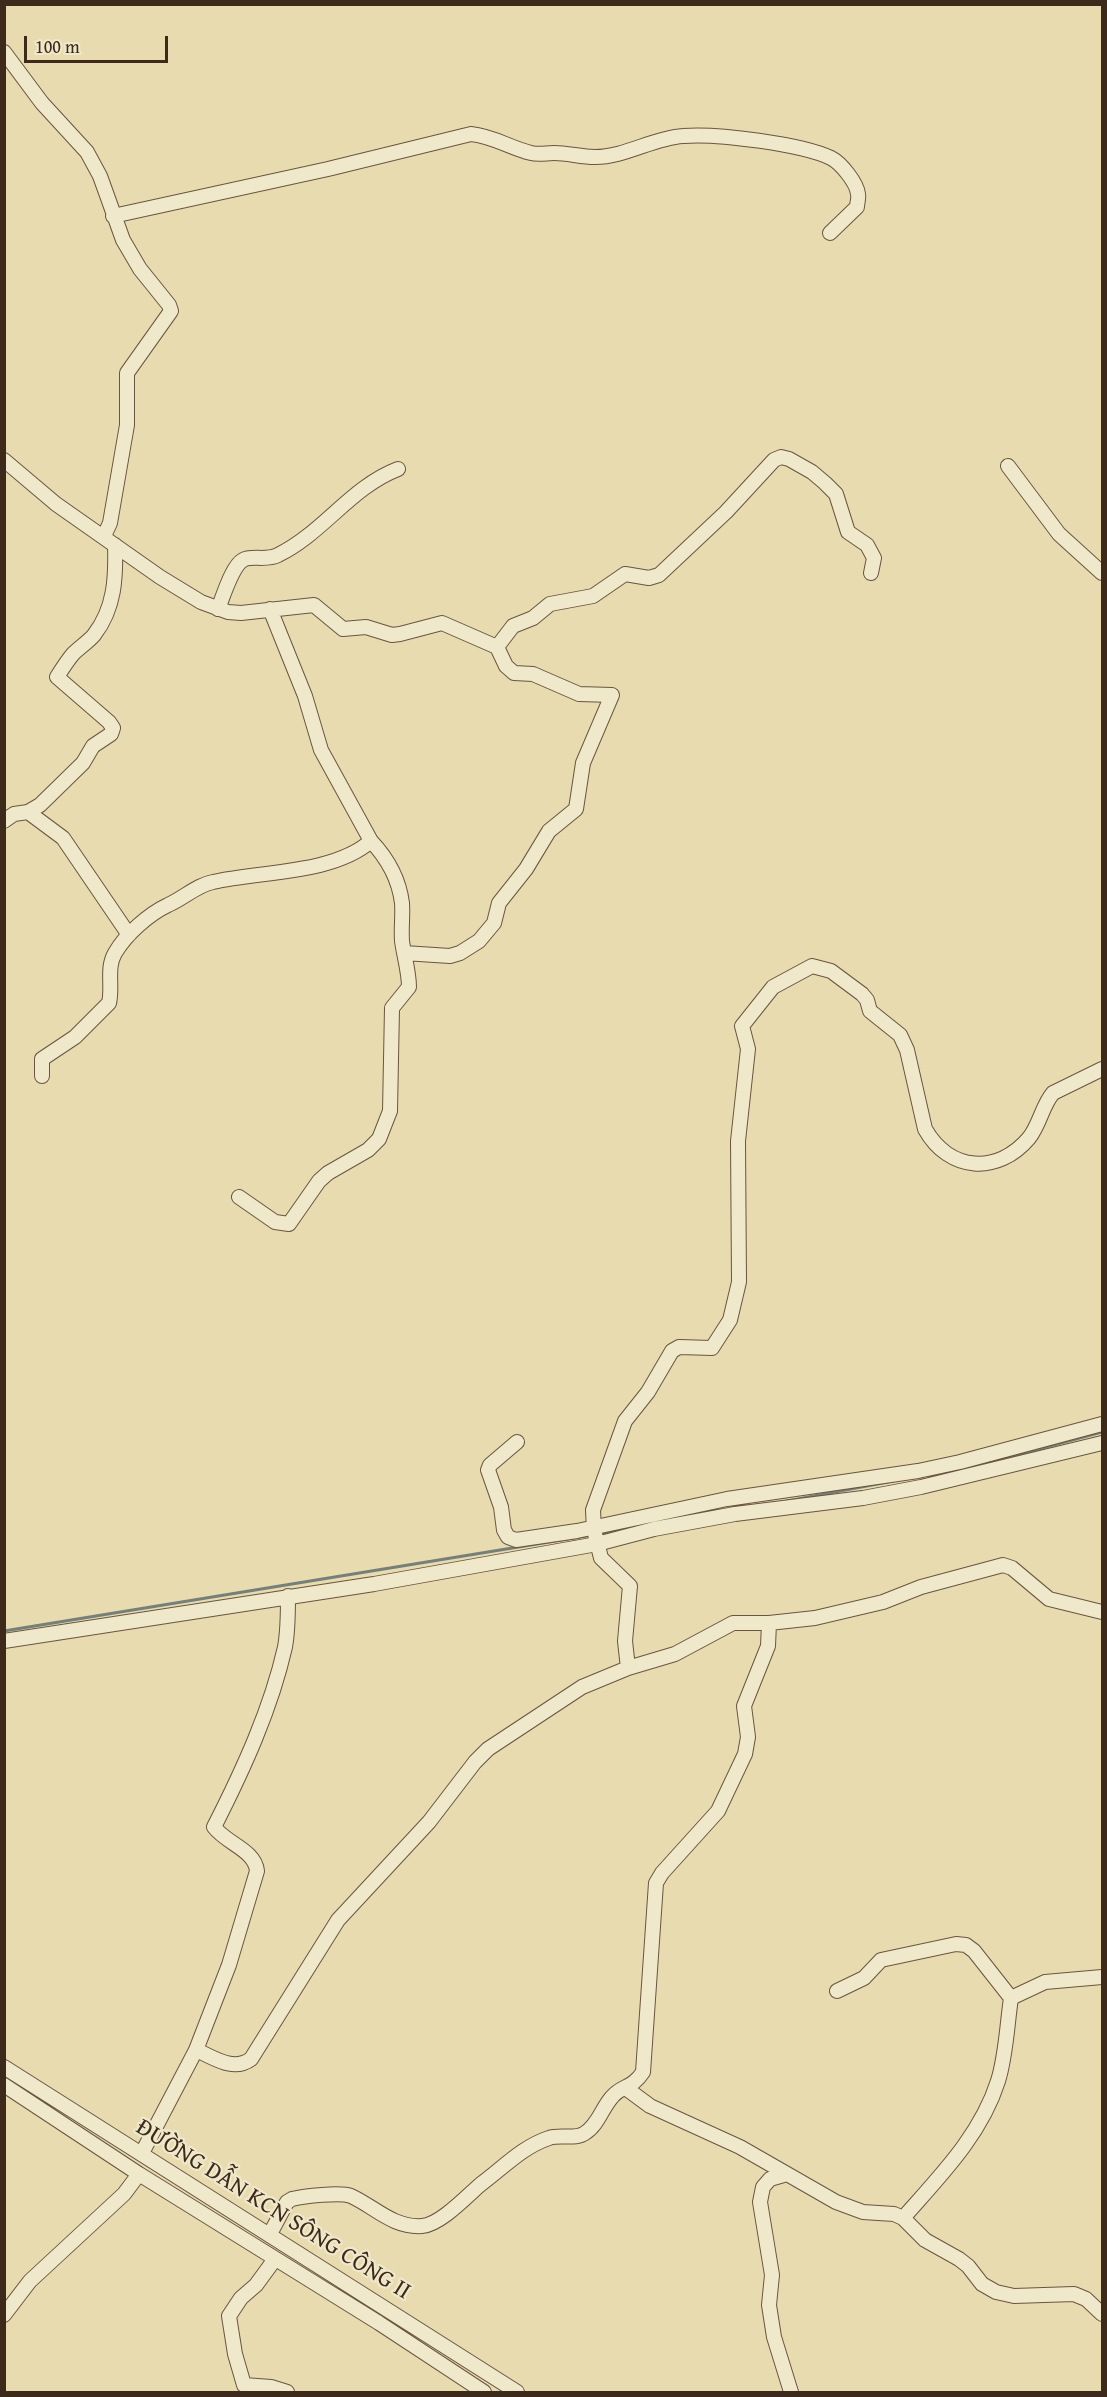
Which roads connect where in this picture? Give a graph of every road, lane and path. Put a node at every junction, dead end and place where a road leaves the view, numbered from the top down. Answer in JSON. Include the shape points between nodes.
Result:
{"nodes":[{"id":1,"x":4,"y":52,"type":"edge"},
{"id":2,"x":113,"y":216,"type":"junction"},
{"id":3,"x":830,"y":233,"type":"dead end"},
{"id":4,"x":4,"y":460,"type":"edge"},
{"id":5,"x":1008,"y":466,"type":"dead end"},
{"id":6,"x":398,"y":469,"type":"dead end"},
{"id":7,"x":109,"y":540,"type":"junction"},
{"id":8,"x":872,"y":573,"type":"dead end"},
{"id":9,"x":1102,"y":573,"type":"edge"},
{"id":10,"x":218,"y":609,"type":"junction"},
{"id":11,"x":270,"y":609,"type":"junction"},
{"id":12,"x":497,"y":647,"type":"junction"},
{"id":13,"x":28,"y":812,"type":"junction"},
{"id":14,"x":4,"y":820,"type":"edge"},
{"id":15,"x":371,"y":841,"type":"junction"},
{"id":16,"x":129,"y":935,"type":"junction"},
{"id":17,"x":404,"y":953,"type":"junction"},
{"id":18,"x":1102,"y":1069,"type":"edge"},
{"id":19,"x":42,"y":1076,"type":"dead end"},
{"id":20,"x":239,"y":1197,"type":"dead end"},
{"id":21,"x":1102,"y":1424,"type":"edge"},
{"id":22,"x":1086,"y":1428,"type":"junction"},
{"id":23,"x":517,"y":1442,"type":"dead end"},
{"id":24,"x":1102,"y":1443,"type":"edge"},
{"id":25,"x":1086,"y":1447,"type":"junction"},
{"id":26,"x":595,"y":1534,"type":"junction"},
{"id":27,"x":288,"y":1596,"type":"junction"},
{"id":28,"x":1102,"y":1612,"type":"edge"},
{"id":29,"x":769,"y":1623,"type":"junction"},
{"id":30,"x":4,"y":1641,"type":"edge"},
{"id":31,"x":628,"y":1668,"type":"junction"},
{"id":32,"x":1102,"y":1977,"type":"edge"},
{"id":33,"x":837,"y":1991,"type":"dead end"},
{"id":34,"x":1011,"y":1998,"type":"junction"},
{"id":35,"x":196,"y":2050,"type":"junction"},
{"id":36,"x":4,"y":2067,"type":"edge"},
{"id":37,"x":4,"y":2085,"type":"edge"},
{"id":38,"x":627,"y":2089,"type":"junction"},
{"id":39,"x":142,"y":2153,"type":"junction"},
{"id":40,"x":139,"y":2174,"type":"junction"},
{"id":41,"x":787,"y":2174,"type":"junction"},
{"id":42,"x":903,"y":2218,"type":"junction"},
{"id":43,"x":270,"y":2234,"type":"junction"},
{"id":44,"x":275,"y":2259,"type":"junction"},
{"id":45,"x":4,"y":2314,"type":"edge"},
{"id":46,"x":1102,"y":2314,"type":"edge"},
{"id":47,"x":287,"y":2392,"type":"edge"},
{"id":48,"x":484,"y":2392,"type":"edge"},
{"id":49,"x":517,"y":2392,"type":"edge"},
{"id":50,"x":791,"y":2392,"type":"edge"}],
"edges":[{"from":1,"to":2,"type":"street","via":[[87,152],[100,176]]},
{"from":2,"to":3,"type":"street","via":[[471,134],[488,136],[535,154],[596,157],[685,136],[763,142],[833,158],[858,193],[857,207]]},
{"from":2,"to":7,"type":"street","via":[[135,262],[171,311],[127,373],[127,425]]},
{"from":4,"to":7,"type":"street","via":[[56,504]]},
{"from":5,"to":9,"type":"street","via":[[1059,534]]},
{"from":6,"to":10,"type":"street","via":[[367,486],[304,540],[278,556],[241,561]]},
{"from":7,"to":10,"type":"street","via":[[160,577]]},
{"from":7,"to":13,"type":"street","via":[[114,591],[101,624],[57,677],[109,722],[111,734],[93,746],[83,763]]},
{"from":8,"to":12,"type":"street","via":[[874,558],[867,545],[848,532],[836,494],[812,472],[781,457],[659,575],[649,578],[625,574],[593,597],[554,602],[533,618],[513,626]]},
{"from":10,"to":11,"type":"street","via":[[241,613]]},
{"from":11,"to":12,"type":"street","via":[[314,605],[342,629],[366,627],[393,634],[442,623]]},
{"from":11,"to":15,"type":"street","via":[[305,696],[321,750]]},
{"from":12,"to":17,"type":"street","via":[[514,673],[533,674],[579,694],[613,696],[583,763],[576,808],[549,831],[499,903],[490,930],[470,948],[450,956]]},
{"from":13,"to":14,"type":"street"},
{"from":13,"to":16,"type":"street","via":[[63,838]]},
{"from":15,"to":16,"type":"street","via":[[358,852],[328,864],[206,884],[162,907]]},
{"from":15,"to":17,"type":"street","via":[[392,869],[398,885]]},
{"from":16,"to":19,"type":"street","via":[[112,960],[109,1003],[75,1037],[42,1059]]},
{"from":17,"to":20,"type":"street","via":[[409,987],[392,1008],[390,1111],[379,1139],[319,1181],[289,1224],[275,1222]]},
{"from":18,"to":26,"type":"street","via":[[1053,1093],[1036,1129],[1014,1151],[984,1163],[968,1163],[941,1151],[926,1129],[907,1050],[900,1035],[870,1011],[865,996],[831,971],[808,966],[768,992],[742,1026],[748,1049],[738,1141],[739,1274],[730,1320],[712,1348],[679,1347],[672,1351],[648,1392],[629,1414],[594,1502]]},
{"from":21,"to":22,"type":"street"},
{"from":22,"to":25,"type":"street"},
{"from":22,"to":26,"type":"street","via":[[918,1471],[727,1499]]},
{"from":23,"to":26,"type":"street","via":[[488,1470],[508,1537],[516,1540],[577,1531]]},
{"from":24,"to":25,"type":"street"},
{"from":25,"to":26,"type":"street","via":[[863,1498]]},
{"from":26,"to":27,"type":"street","via":[[374,1584]]},
{"from":26,"to":31,"type":"street","via":[[605,1563],[630,1586],[625,1641]]},
{"from":27,"to":30,"type":"street"},
{"from":27,"to":35,"type":"street","via":[[285,1646],[270,1699],[214,1827],[251,1856],[257,1871],[229,1965]]},
{"from":28,"to":29,"type":"street","via":[[1049,1599],[1003,1565],[921,1587],[883,1602],[805,1620]]},
{"from":29,"to":31,"type":"street","via":[[733,1623],[675,1654]]},
{"from":29,"to":38,"type":"street","via":[[768,1646],[744,1706],[748,1737],[745,1754],[718,1811],[656,1883],[643,2072]]},
{"from":31,"to":35,"type":"street","via":[[582,1687],[488,1749],[475,1762],[429,1822],[338,1920],[251,2059],[242,2065],[231,2065]]},
{"from":32,"to":34,"type":"street","via":[[1045,1982]]},
{"from":33,"to":34,"type":"street","via":[[864,1977],[881,1960],[956,1944],[974,1951]]},
{"from":34,"to":42,"type":"street","via":[[999,2079],[988,2106],[961,2150]]},
{"from":35,"to":39,"type":"street"},
{"from":36,"to":39,"type":"street","name":"ĐƯỜNG DẪN KCN SÔNG CÔNG II"},
{"from":37,"to":40,"type":"street","name":"ĐƯỜNG DẪN KCN SÔNG CÔNG II"},
{"from":38,"to":41,"type":"street","via":[[659,2111],[740,2147]]},
{"from":38,"to":43,"type":"street","via":[[611,2097],[582,2136],[552,2137],[517,2154],[429,2224],[400,2223],[352,2197],[337,2194],[292,2199]]},
{"from":39,"to":43,"type":"street","name":"ĐƯỜNG DẪN KCN SÔNG CÔNG II"},
{"from":40,"to":44,"type":"street","name":"ĐƯỜNG DẪN KCN SÔNG CÔNG II"},
{"from":40,"to":45,"type":"street","via":[[124,2194],[30,2281]]},
{"from":41,"to":42,"type":"street","via":[[836,2202],[863,2212]]},
{"from":41,"to":50,"type":"street","via":[[770,2179],[763,2187],[760,2202],[772,2275],[769,2305],[774,2337]]},
{"from":42,"to":46,"type":"street","via":[[925,2240],[959,2259],[982,2284],[996,2292],[1014,2296],[1074,2294]]},
{"from":43,"to":49,"type":"street","name":"ĐƯỜNG DẪN KCN SÔNG CÔNG II"},
{"from":44,"to":47,"type":"street","via":[[229,2316],[244,2385]]},
{"from":44,"to":48,"type":"street","name":"ĐƯỜNG DẪN KCN SÔNG CÔNG II"}]}
